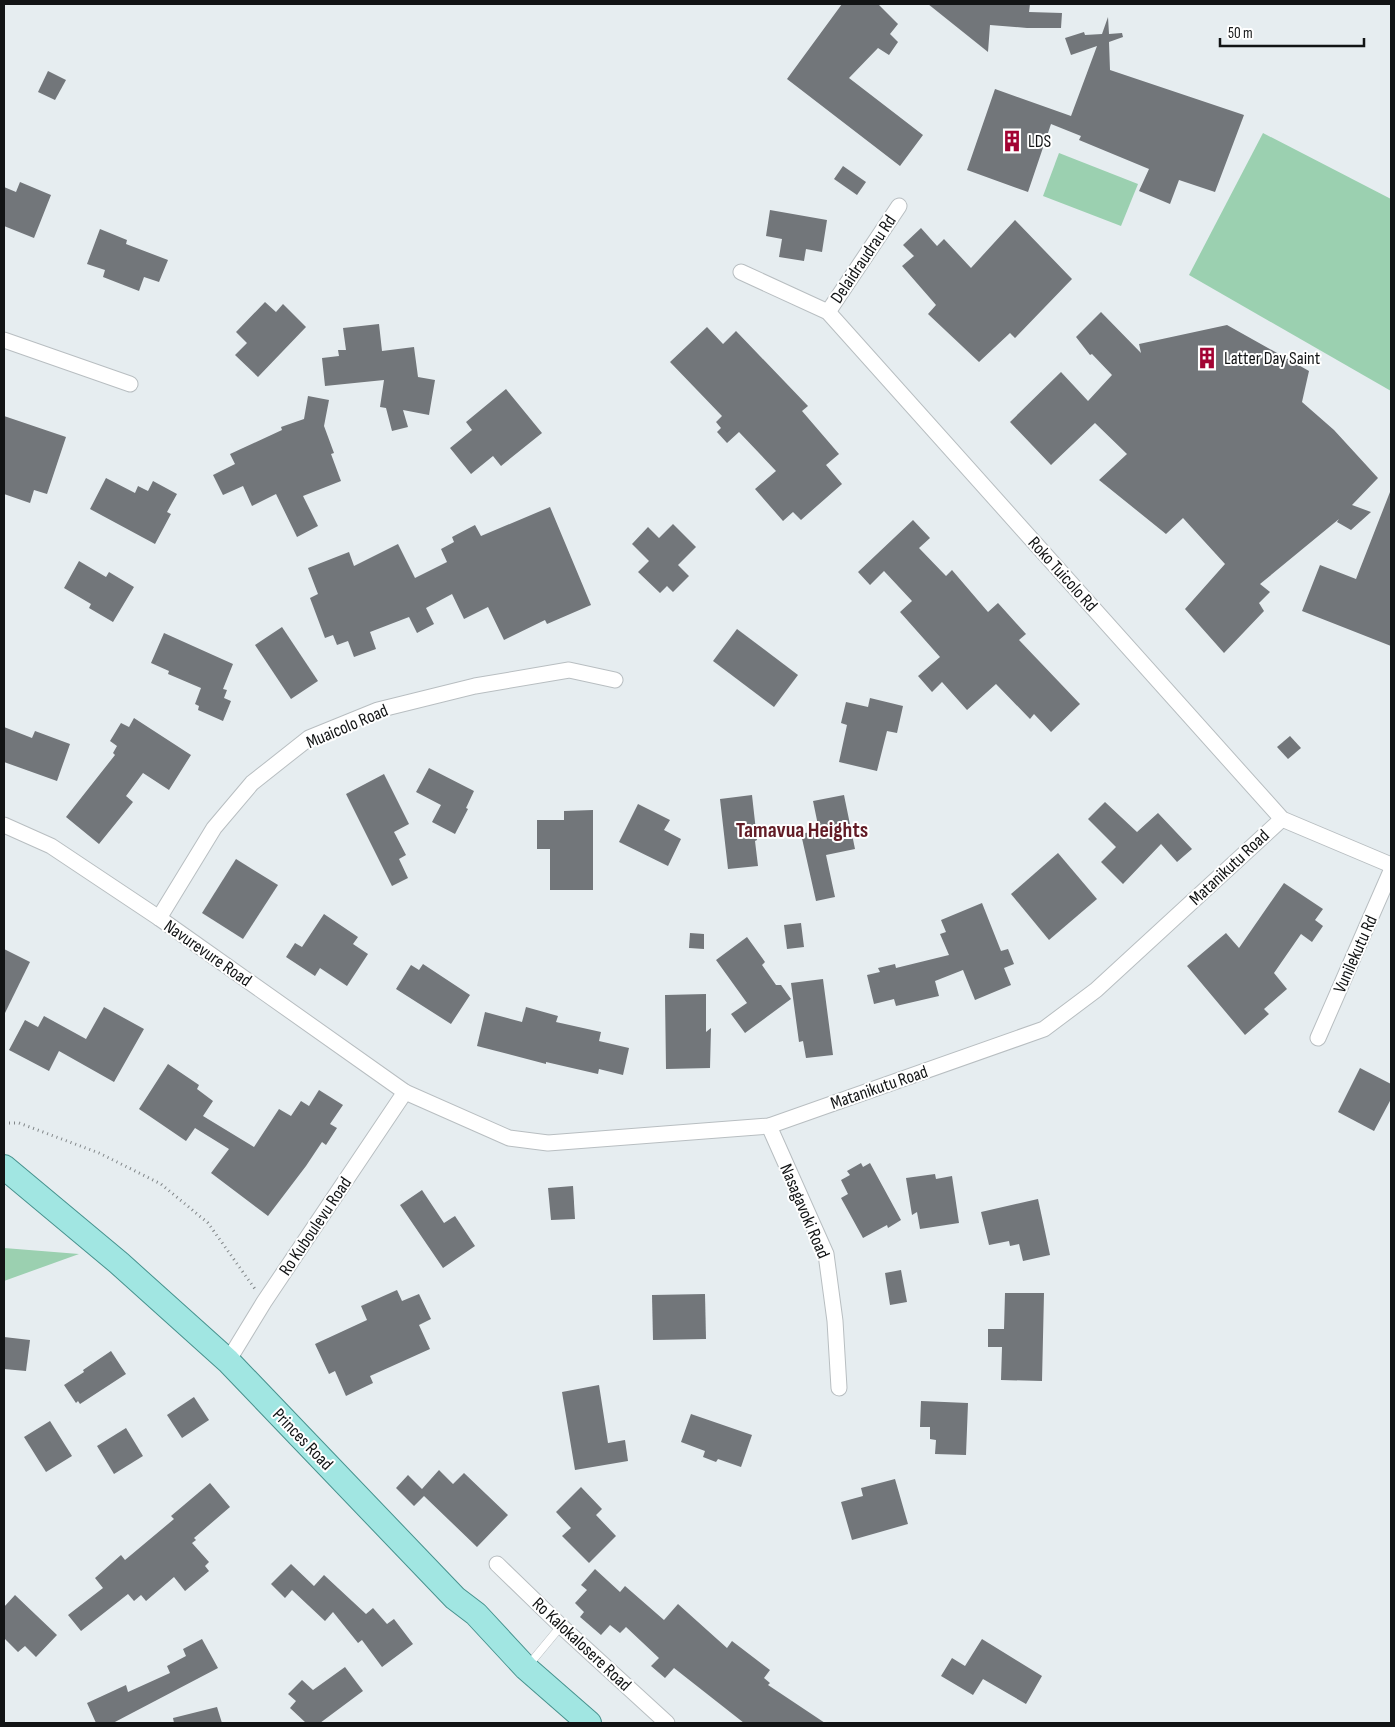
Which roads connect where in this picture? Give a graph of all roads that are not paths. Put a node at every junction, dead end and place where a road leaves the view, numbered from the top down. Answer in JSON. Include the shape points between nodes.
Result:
{"nodes":[{"id":1,"x":899,"y":206,"type":"dead end"},
{"id":2,"x":741,"y":272,"type":"dead end"},
{"id":3,"x":828,"y":312,"type":"junction"},
{"id":4,"x":4,"y":340,"type":"edge"},
{"id":5,"x":130,"y":384,"type":"dead end"},
{"id":6,"x":615,"y":680,"type":"dead end"},
{"id":7,"x":1282,"y":819,"type":"junction"},
{"id":8,"x":4,"y":825,"type":"edge"},
{"id":9,"x":1391,"y":865,"type":"edge"},
{"id":10,"x":1391,"y":871,"type":"edge"},
{"id":11,"x":158,"y":918,"type":"junction"},
{"id":12,"x":1318,"y":1038,"type":"dead end"},
{"id":13,"x":405,"y":1092,"type":"junction"},
{"id":14,"x":769,"y":1126,"type":"junction"},
{"id":15,"x":4,"y":1168,"type":"edge"},
{"id":16,"x":228,"y":1361,"type":"junction"},
{"id":17,"x":839,"y":1388,"type":"dead end"},
{"id":18,"x":497,"y":1564,"type":"dead end"},
{"id":19,"x":561,"y":1626,"type":"junction"},
{"id":20,"x":526,"y":1668,"type":"junction"},
{"id":21,"x":590,"y":1723,"type":"edge"},
{"id":22,"x":668,"y":1723,"type":"edge"}],
"edges":[{"from":1,"to":3,"type":"street","name":"Delaidraudrau Rd"},
{"from":2,"to":3,"type":"street","name":"Roko Tuicolo Rd"},
{"from":3,"to":7,"type":"street","name":"Roko Tuicolo Rd"},
{"from":4,"to":5,"type":"street"},
{"from":6,"to":11,"type":"street","name":"Muaicolo Road","via":[[569,670],[475,686],[378,710],[309,738],[252,783],[214,828]]},
{"from":7,"to":9,"type":"street","name":"Roko Tuicolo Rd"},
{"from":7,"to":14,"type":"street","name":"Matanikutu Road","via":[[1096,990],[1044,1029]]},
{"from":8,"to":11,"type":"street","name":"Navurevure Road","via":[[51,846]]},
{"from":10,"to":12,"type":"street","name":"Vunilekutu Rd"},
{"from":11,"to":13,"type":"street","name":"Navurevure Road"},
{"from":13,"to":14,"type":"street","name":"Matanikutu Road","via":[[509,1138],[548,1143]]},
{"from":13,"to":16,"type":"street","name":"Ro Kuboulevu Road"},
{"from":14,"to":17,"type":"street","name":"Nasagavoki Road","via":[[826,1254]]},
{"from":15,"to":16,"type":"main road","name":"Princes Road","via":[[119,1263]]},
{"from":16,"to":20,"type":"main road","name":"Princes Road"},
{"from":18,"to":19,"type":"street","name":"Ro Kalokalosere Road"},
{"from":19,"to":20,"type":"lane"},
{"from":19,"to":22,"type":"street","name":"Ro Kalokalosere Road"},
{"from":20,"to":21,"type":"main road","name":"Princes Road"}]}
